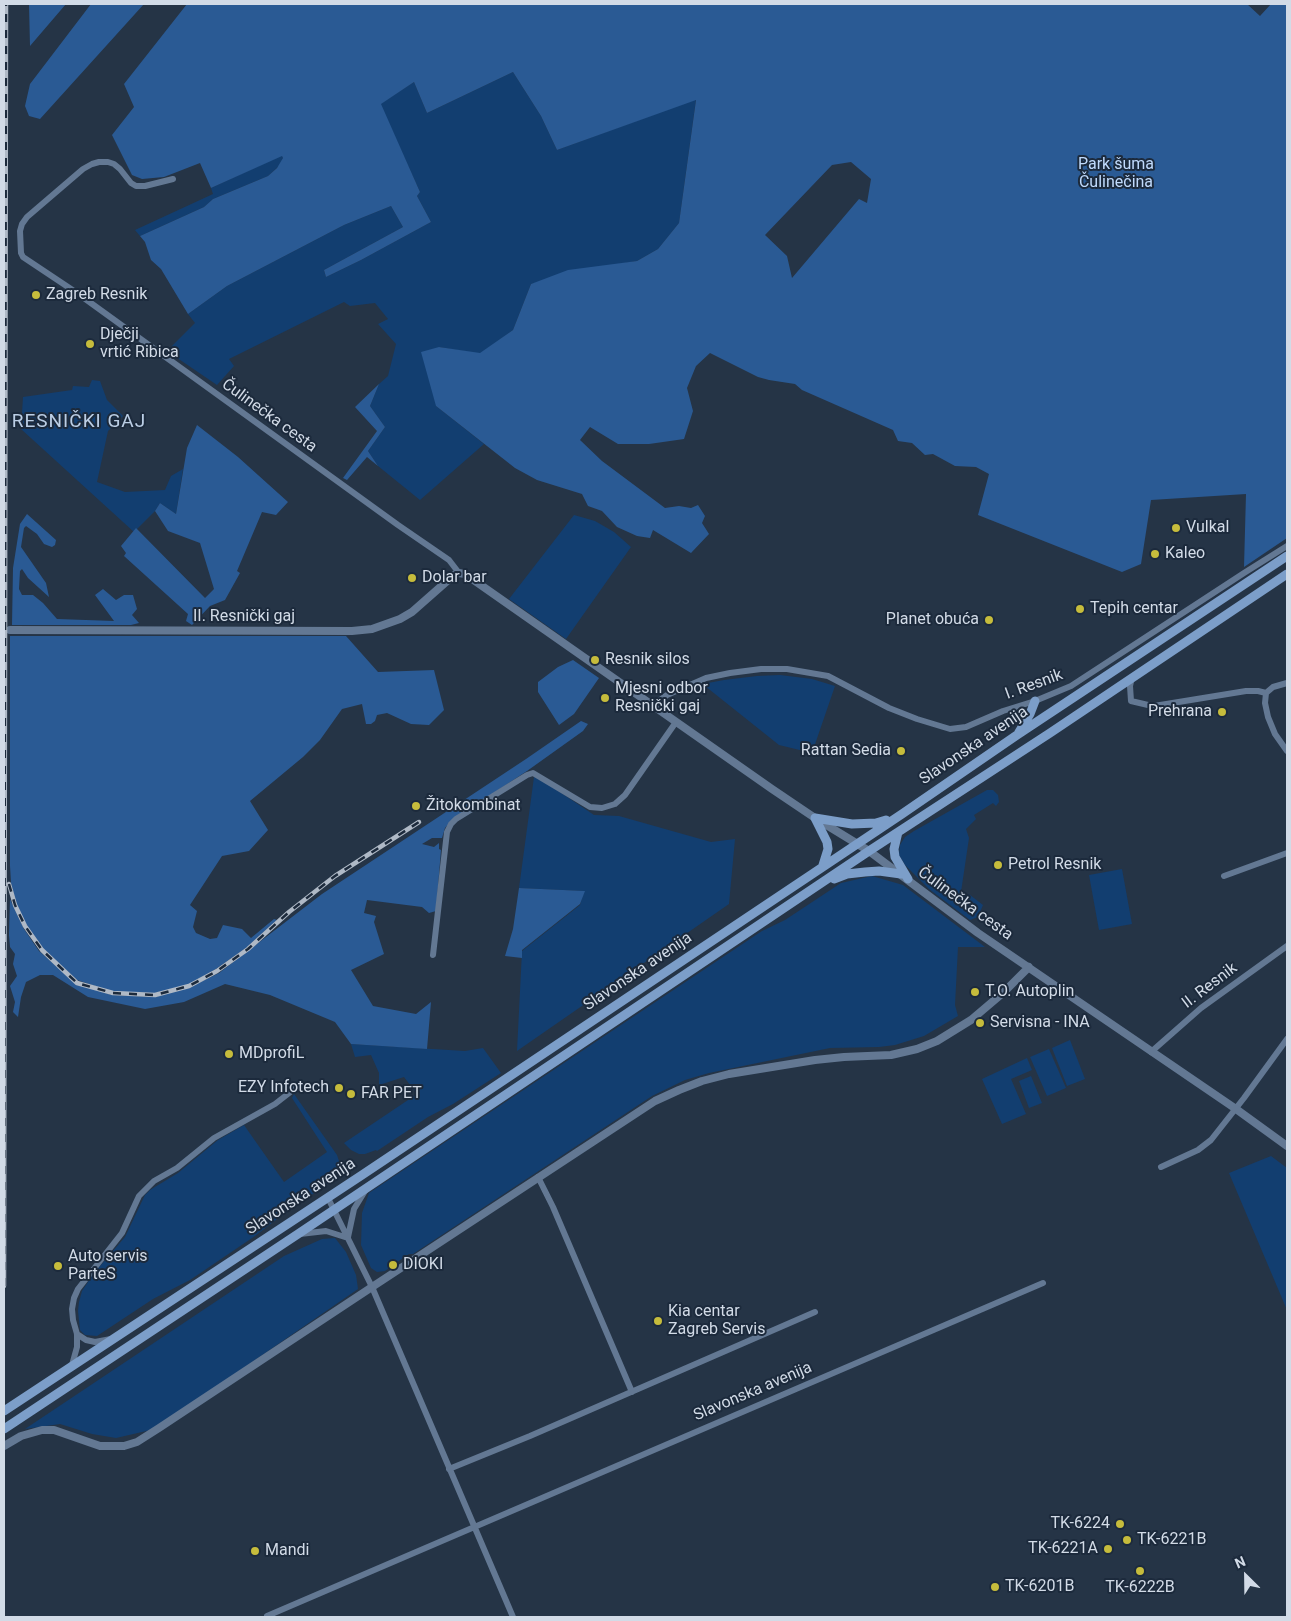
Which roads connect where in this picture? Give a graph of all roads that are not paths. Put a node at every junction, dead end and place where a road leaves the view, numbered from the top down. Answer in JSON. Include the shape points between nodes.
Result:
{"nodes":[{"id":1,"x":173,"y":179,"type":"dead end"},
{"id":2,"x":1287,"y":546,"type":"edge"},
{"id":3,"x":1287,"y":556,"type":"edge"},
{"id":4,"x":459,"y":573,"type":"junction"},
{"id":5,"x":1287,"y":574,"type":"edge"},
{"id":6,"x":10,"y":630,"type":"dead end"},
{"id":7,"x":1132,"y":677,"type":"junction"},
{"id":8,"x":1287,"y":683,"type":"edge"},
{"id":9,"x":1266,"y":693,"type":"junction"},
{"id":10,"x":1035,"y":701,"type":"junction"},
{"id":11,"x":652,"y":706,"type":"junction"},
{"id":12,"x":676,"y":722,"type":"junction"},
{"id":13,"x":1017,"y":735,"type":"junction"},
{"id":14,"x":1287,"y":751,"type":"edge"},
{"id":15,"x":902,"y":814,"type":"junction"},
{"id":16,"x":815,"y":818,"type":"junction"},
{"id":17,"x":898,"y":832,"type":"junction"},
{"id":18,"x":857,"y":843,"type":"junction"},
{"id":19,"x":869,"y":851,"type":"junction"},
{"id":20,"x":1287,"y":853,"type":"edge"},
{"id":21,"x":824,"y":866,"type":"junction"},
{"id":22,"x":1224,"y":876,"type":"dead end"},
{"id":23,"x":905,"y":877,"type":"junction"},
{"id":24,"x":825,"y":882,"type":"junction"},
{"id":25,"x":1287,"y":946,"type":"edge"},
{"id":26,"x":433,"y":956,"type":"dead end"},
{"id":27,"x":1029,"y":968,"type":"junction"},
{"id":28,"x":1287,"y":1039,"type":"edge"},
{"id":29,"x":1151,"y":1052,"type":"junction"},
{"id":30,"x":295,"y":1086,"type":"dead end"},
{"id":31,"x":1236,"y":1109,"type":"junction"},
{"id":32,"x":1287,"y":1146,"type":"edge"},
{"id":33,"x":1161,"y":1167,"type":"dead end"},
{"id":34,"x":538,"y":1177,"type":"junction"},
{"id":35,"x":369,"y":1187,"type":"junction"},
{"id":36,"x":328,"y":1198,"type":"junction"},
{"id":37,"x":333,"y":1210,"type":"junction"},
{"id":38,"x":298,"y":1234,"type":"junction"},
{"id":39,"x":348,"y":1238,"type":"junction"},
{"id":40,"x":1043,"y":1282,"type":"dead end"},
{"id":41,"x":372,"y":1286,"type":"junction"},
{"id":42,"x":815,"y":1312,"type":"dead end"},
{"id":43,"x":77,"y":1334,"type":"junction"},
{"id":44,"x":111,"y":1339,"type":"junction"},
{"id":45,"x":72,"y":1365,"type":"junction"},
{"id":46,"x":632,"y":1392,"type":"junction"},
{"id":47,"x":4,"y":1411,"type":"edge"},
{"id":48,"x":4,"y":1429,"type":"edge"},
{"id":49,"x":4,"y":1446,"type":"edge"},
{"id":50,"x":449,"y":1469,"type":"junction"},
{"id":51,"x":474,"y":1528,"type":"junction"},
{"id":52,"x":267,"y":1616,"type":"edge"},
{"id":53,"x":513,"y":1617,"type":"edge"}],
"edges":[{"from":1,"to":4,"type":"street","name":"Čulinečka cesta","via":[[136,186],[114,164],[92,164],[27,217],[20,231],[22,257],[449,560]]},
{"from":2,"to":10,"type":"street","name":"I. Resnik","via":[[1071,686]]},
{"from":3,"to":13,"type":"main road","name":"Slavonska avenija"},
{"from":4,"to":6,"type":"street","name":"II. Resnički gaj","via":[[412,612],[372,629]]},
{"from":4,"to":11,"type":"street","name":"Čulinečka cesta","via":[[472,578]]},
{"from":5,"to":7,"type":"main road","name":"Slavonska avenija"},
{"from":7,"to":9,"type":"street","via":[[1131,701],[1154,706],[1246,691]]},
{"from":7,"to":17,"type":"main road","name":"Slavonska avenija"},
{"from":8,"to":9,"type":"street","via":[[1273,686]]},
{"from":9,"to":14,"type":"street","via":[[1268,717]]},
{"from":10,"to":11,"type":"street","name":"I. Resnik","via":[[1003,710],[966,727],[950,729],[889,708],[828,676],[787,669],[761,669],[706,678]]},
{"from":10,"to":13,"type":"main road"},
{"from":11,"to":12,"type":"street","name":"Čulinečka cesta"},
{"from":12,"to":16,"type":"street","name":"Čulinečka cesta"},
{"from":12,"to":26,"type":"street","via":[[615,804],[602,808],[590,806],[533,773],[456,819],[447,832]]},
{"from":13,"to":15,"type":"main road","name":"Slavonska avenija"},
{"from":15,"to":16,"type":"main road","via":[[868,824]]},
{"from":15,"to":18,"type":"main road","name":"Slavonska avenija"},
{"from":16,"to":18,"type":"street","name":"Čulinečka cesta"},
{"from":16,"to":21,"type":"main road","via":[[827,842]]},
{"from":17,"to":19,"type":"main road","name":"Slavonska avenija"},
{"from":17,"to":23,"type":"main road","via":[[895,856]]},
{"from":18,"to":19,"type":"street","name":"Čulinečka cesta"},
{"from":18,"to":21,"type":"main road","name":"Slavonska avenija"},
{"from":19,"to":23,"type":"street","name":"Čulinečka cesta"},
{"from":19,"to":24,"type":"main road","name":"Slavonska avenija"},
{"from":20,"to":22,"type":"street"},
{"from":21,"to":36,"type":"main road","name":"Slavonska avenija"},
{"from":23,"to":24,"type":"main road","via":[[879,871],[847,874]]},
{"from":23,"to":27,"type":"street","name":"Čulinečka cesta"},
{"from":24,"to":35,"type":"main road","name":"Slavonska avenija"},
{"from":25,"to":29,"type":"street","name":"II. Resnik","via":[[1201,1008]]},
{"from":27,"to":29,"type":"street","name":"Čulinečka cesta"},
{"from":27,"to":34,"type":"street","via":[[972,1020],[937,1041],[892,1055],[844,1057],[702,1081],[655,1101]]},
{"from":28,"to":31,"type":"street"},
{"from":29,"to":31,"type":"street","name":"Čulinečka cesta"},
{"from":30,"to":43,"type":"street","via":[[286,1096],[214,1138],[144,1190],[122,1233],[78,1289],[72,1309]]},
{"from":31,"to":32,"type":"street","name":"Čulinečka cesta"},
{"from":31,"to":33,"type":"street","via":[[1211,1140],[1198,1150]]},
{"from":34,"to":41,"type":"street"},
{"from":34,"to":46,"type":"street"},
{"from":35,"to":37,"type":"main road","name":"Slavonska avenija"},
{"from":35,"to":39,"type":"street","name":"Slavonska avenija","via":[[354,1209]]},
{"from":36,"to":37,"type":"street"},
{"from":36,"to":44,"type":"main road","name":"Slavonska avenija"},
{"from":37,"to":38,"type":"main road","name":"Slavonska avenija"},
{"from":37,"to":39,"type":"street","name":"Slavonska avenija"},
{"from":38,"to":39,"type":"street","name":"Slavonska avenija","via":[[326,1231]]},
{"from":38,"to":48,"type":"main road","name":"Slavonska avenija"},
{"from":39,"to":41,"type":"street","name":"Slavonska avenija"},
{"from":40,"to":51,"type":"street","name":"Slavonska avenija"},
{"from":41,"to":49,"type":"street","via":[[137,1442],[124,1446],[100,1446],[54,1430],[42,1430],[21,1436]]},
{"from":41,"to":50,"type":"street","name":"Slavonska avenija"},
{"from":42,"to":46,"type":"street"},
{"from":43,"to":44,"type":"street","via":[[95,1342]]},
{"from":43,"to":45,"type":"street"},
{"from":44,"to":45,"type":"main road","name":"Slavonska avenija"},
{"from":45,"to":47,"type":"main road","name":"Slavonska avenija"},
{"from":46,"to":50,"type":"street"},
{"from":50,"to":51,"type":"street","name":"Slavonska avenija"},
{"from":51,"to":52,"type":"street","name":"Slavonska avenija"},
{"from":51,"to":53,"type":"street","name":"Slavonska avenija"}]}
